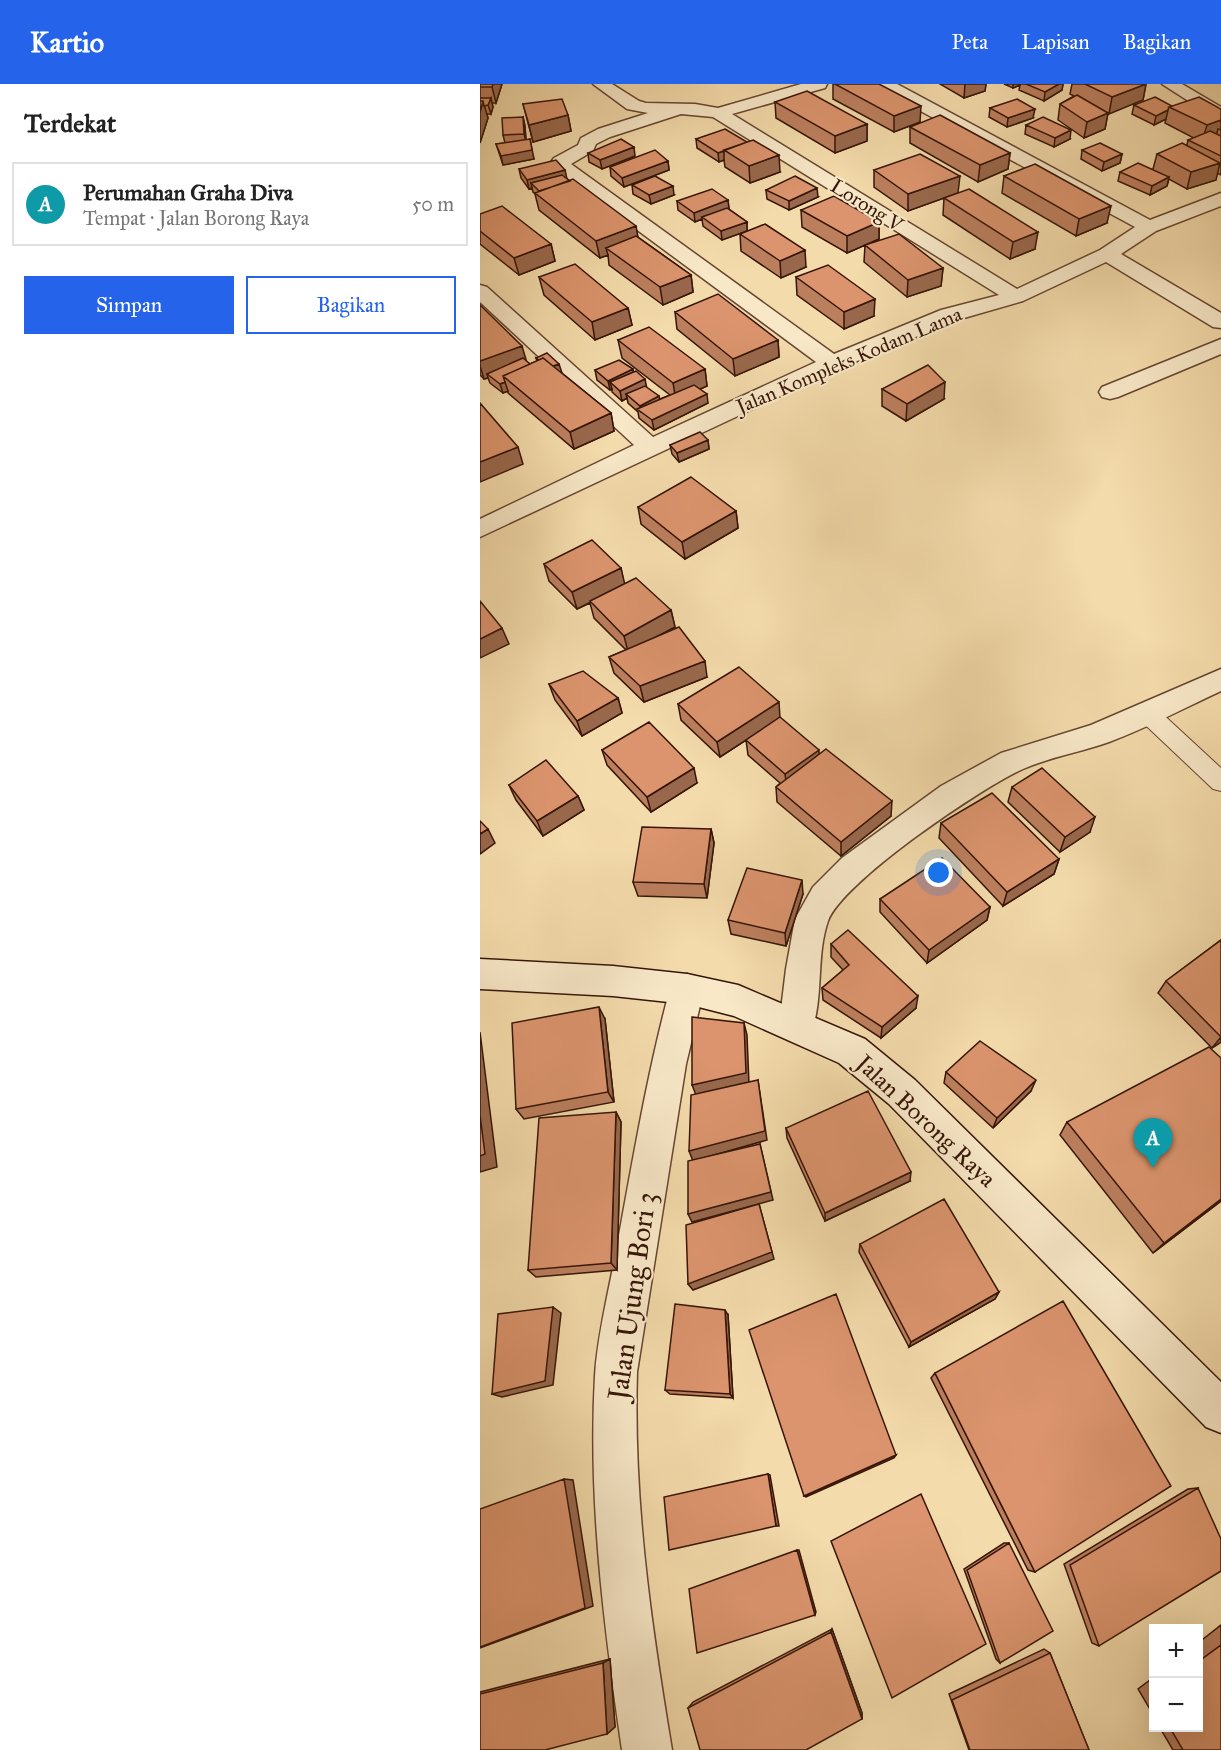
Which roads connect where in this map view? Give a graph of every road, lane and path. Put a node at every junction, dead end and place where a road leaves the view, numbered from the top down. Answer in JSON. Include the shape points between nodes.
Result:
{"nodes":[{"id":1,"x":601,"y":84,"type":"edge"},
{"id":2,"x":819,"y":84,"type":"edge"},
{"id":3,"x":884,"y":84,"type":"edge"},
{"id":4,"x":1170,"y":84,"type":"edge"},
{"id":5,"x":679,"y":109,"type":"junction"},
{"id":6,"x":717,"y":113,"type":"junction"},
{"id":7,"x":1221,"y":114,"type":"edge"},
{"id":8,"x":1221,"y":199,"type":"edge"},
{"id":9,"x":1149,"y":227,"type":"junction"},
{"id":10,"x":1107,"y":254,"type":"junction"},
{"id":11,"x":480,"y":291,"type":"edge"},
{"id":12,"x":1016,"y":297,"type":"junction"},
{"id":13,"x":1221,"y":322,"type":"edge"},
{"id":14,"x":1221,"y":346,"type":"edge"},
{"id":15,"x":832,"y":363,"type":"junction"},
{"id":16,"x":1110,"y":392,"type":"dead end"},
{"id":17,"x":650,"y":447,"type":"junction"},
{"id":18,"x":480,"y":529,"type":"edge"},
{"id":19,"x":1221,"y":679,"type":"edge"},
{"id":20,"x":1147,"y":713,"type":"junction"},
{"id":21,"x":1221,"y":782,"type":"edge"},
{"id":22,"x":480,"y":974,"type":"edge"},
{"id":23,"x":687,"y":989,"type":"junction"},
{"id":24,"x":797,"y":1026,"type":"junction"},
{"id":25,"x":1221,"y":1412,"type":"edge"},
{"id":26,"x":647,"y":1750,"type":"edge"}],
"edges":[{"from":1,"to":5,"type":"street","via":[[633,105]]},
{"from":2,"to":6,"type":"street"},
{"from":3,"to":9,"type":"street"},
{"from":4,"to":7,"type":"street"},
{"from":5,"to":6,"type":"street"},
{"from":5,"to":15,"type":"street","via":[[604,133],[560,162]]},
{"from":6,"to":12,"type":"street","name":"Lorong V"},
{"from":8,"to":9,"type":"street","name":"Jalan Kompleks Kodam Lama"},
{"from":9,"to":10,"type":"street","name":"Jalan Kompleks Kodam Lama"},
{"from":10,"to":12,"type":"street","name":"Jalan Kompleks Kodam Lama"},
{"from":10,"to":13,"type":"street"},
{"from":11,"to":17,"type":"street"},
{"from":12,"to":15,"type":"street","name":"Jalan Kompleks Kodam Lama","via":[[949,315]]},
{"from":14,"to":16,"type":"street"},
{"from":15,"to":17,"type":"street","name":"Jalan Kompleks Kodam Lama"},
{"from":17,"to":18,"type":"street","name":"Jalan Kompleks Kodam Lama"},
{"from":19,"to":20,"type":"street"},
{"from":20,"to":21,"type":"lane"},
{"from":20,"to":24,"type":"street","via":[[1101,734],[1012,761],[952,795],[853,867],[825,897],[812,919]]},
{"from":22,"to":23,"type":"street","name":"Jalan Borong Raya"},
{"from":23,"to":24,"type":"street","name":"Jalan Borong Raya","via":[[738,1001]]},
{"from":23,"to":26,"type":"street","name":"Jalan Ujung Bori 3","via":[[668,1064],[616,1372],[617,1515]]},
{"from":24,"to":25,"type":"street","name":"Jalan Borong Raya","via":[[852,1051],[902,1092]]}]}
